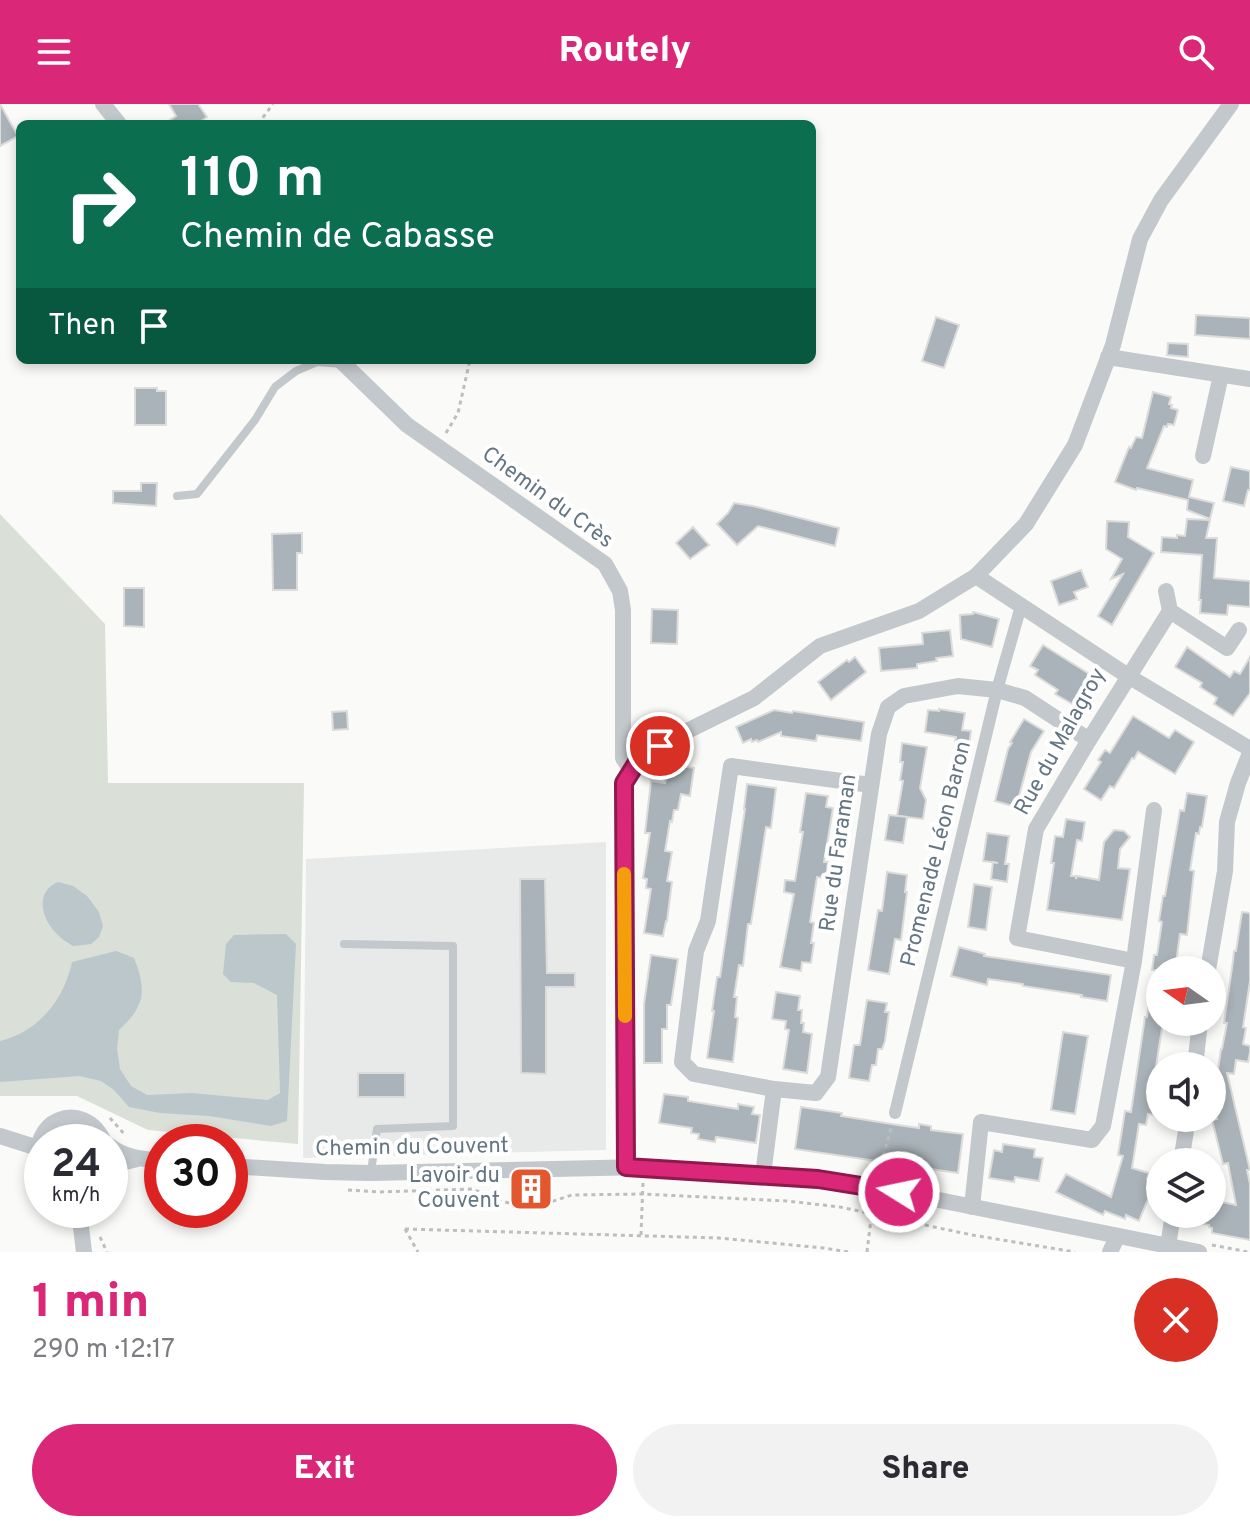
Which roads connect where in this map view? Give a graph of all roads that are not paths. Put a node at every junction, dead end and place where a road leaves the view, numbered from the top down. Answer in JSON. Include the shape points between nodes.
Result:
{"nodes":[{"id":1,"x":103,"y":104,"type":"edge"},
{"id":2,"x":1231,"y":104,"type":"edge"},
{"id":3,"x":116,"y":120,"type":"edge"},
{"id":4,"x":1108,"y":357,"type":"junction"},
{"id":5,"x":312,"y":364,"type":"edge"},
{"id":6,"x":344,"y":364,"type":"edge"},
{"id":7,"x":1221,"y":375,"type":"junction"},
{"id":8,"x":1250,"y":379,"type":"edge"},
{"id":9,"x":1203,"y":456,"type":"dead end"},
{"id":10,"x":177,"y":496,"type":"dead end"},
{"id":11,"x":976,"y":576,"type":"junction"},
{"id":12,"x":1166,"y":591,"type":"dead end"},
{"id":13,"x":1021,"y":606,"type":"junction"},
{"id":14,"x":1170,"y":611,"type":"junction"},
{"id":15,"x":1239,"y":630,"type":"dead end"},
{"id":16,"x":1128,"y":676,"type":"junction"},
{"id":17,"x":997,"y":690,"type":"junction"},
{"id":18,"x":1089,"y":740,"type":"junction"},
{"id":19,"x":1250,"y":751,"type":"edge"},
{"id":20,"x":631,"y":770,"type":"junction"},
{"id":21,"x":871,"y":785,"type":"junction"},
{"id":22,"x":1154,"y":810,"type":"dead end"},
{"id":23,"x":344,"y":944,"type":"dead end"},
{"id":24,"x":1210,"y":956,"type":"edge"},
{"id":25,"x":1134,"y":961,"type":"junction"},
{"id":26,"x":774,"y":1089,"type":"junction"},
{"id":27,"x":895,"y":1113,"type":"road end"},
{"id":28,"x":52,"y":1124,"type":"edge"},
{"id":29,"x":91,"y":1124,"type":"edge"},
{"id":30,"x":0,"y":1136,"type":"edge"},
{"id":31,"x":24,"y":1144,"type":"edge"},
{"id":32,"x":128,"y":1155,"type":"edge"},
{"id":33,"x":137,"y":1159,"type":"junction"},
{"id":34,"x":144,"y":1160,"type":"edge"},
{"id":35,"x":128,"y":1161,"type":"edge"},
{"id":36,"x":248,"y":1167,"type":"edge"},
{"id":37,"x":626,"y":1167,"type":"junction"},
{"id":38,"x":371,"y":1173,"type":"junction"},
{"id":39,"x":763,"y":1175,"type":"junction"},
{"id":40,"x":972,"y":1207,"type":"junction"},
{"id":41,"x":81,"y":1228,"type":"edge"},
{"id":42,"x":1171,"y":1228,"type":"edge"},
{"id":43,"x":1114,"y":1244,"type":"edge"},
{"id":44,"x":1168,"y":1246,"type":"junction"},
{"id":45,"x":84,"y":1252,"type":"edge"},
{"id":46,"x":1199,"y":1252,"type":"edge"}],
"edges":[{"from":1,"to":3,"type":"street"},
{"from":2,"to":4,"type":"street","via":[[1161,200],[1140,239]]},
{"from":4,"to":7,"type":"street"},
{"from":4,"to":11,"type":"street","via":[[1075,445],[1026,524]]},
{"from":5,"to":10,"type":"lane","via":[[275,387],[197,494]]},
{"from":6,"to":20,"type":"street","name":"Chemin du Crès","via":[[407,425],[605,564],[620,591],[623,610],[623,758]]},
{"from":7,"to":8,"type":"street"},
{"from":7,"to":9,"type":"street"},
{"from":11,"to":13,"type":"street","name":"Rue du Malagroy"},
{"from":11,"to":20,"type":"street","via":[[919,611],[820,646],[754,698],[681,734],[639,759]]},
{"from":12,"to":14,"type":"street"},
{"from":13,"to":16,"type":"street","name":"Rue du Malagroy"},
{"from":13,"to":17,"type":"street","name":"Promenade Léon Baron"},
{"from":14,"to":15,"type":"street","via":[[1227,648]]},
{"from":14,"to":16,"type":"street"},
{"from":16,"to":18,"type":"street","name":"Rue du Malagroy"},
{"from":16,"to":19,"type":"street"},
{"from":17,"to":18,"type":"street","name":"Rue du Faraman","via":[[1025,698]]},
{"from":17,"to":21,"type":"street","name":"Rue du Faraman","via":[[958,686],[904,696],[888,707]]},
{"from":17,"to":27,"type":"street","name":"Promenade Léon Baron"},
{"from":18,"to":25,"type":"street","name":"Rue du Malagroy","via":[[1036,829],[1017,938]]},
{"from":19,"to":24,"type":"street","via":[[1227,822],[1225,871]]},
{"from":20,"to":37,"type":"street","via":[[624,783]]},
{"from":21,"to":26,"type":"street","name":"Rue du Faraman","via":[[828,1077],[816,1093]]},
{"from":21,"to":26,"type":"street","via":[[731,766],[708,921],[696,951],[682,1062],[694,1074]]},
{"from":22,"to":25,"type":"street"},
{"from":23,"to":38,"type":"lane","via":[[453,946],[453,1126],[377,1129]]},
{"from":25,"to":40,"type":"street","via":[[1103,1126],[1092,1140],[981,1122]]},
{"from":26,"to":39,"type":"street"},
{"from":28,"to":29,"type":"street","via":[[79,1118]]},
{"from":30,"to":31,"type":"street"},
{"from":32,"to":33,"type":"street"},
{"from":33,"to":34,"type":"street"},
{"from":33,"to":35,"type":"street"},
{"from":36,"to":38,"type":"street","name":"Chemin du Couvent"},
{"from":37,"to":38,"type":"street","name":"Chemin du Couvent"},
{"from":37,"to":39,"type":"street","name":"Chemin du Couvent"},
{"from":39,"to":40,"type":"street","name":"Chemin du Couvent","via":[[874,1187]]},
{"from":40,"to":43,"type":"street","name":"Chemin du Couvent"},
{"from":41,"to":45,"type":"street"},
{"from":42,"to":44,"type":"street"},
{"from":43,"to":44,"type":"street","name":"Chemin du Couvent"},
{"from":44,"to":46,"type":"street","name":"Chemin du Couvent"}]}
